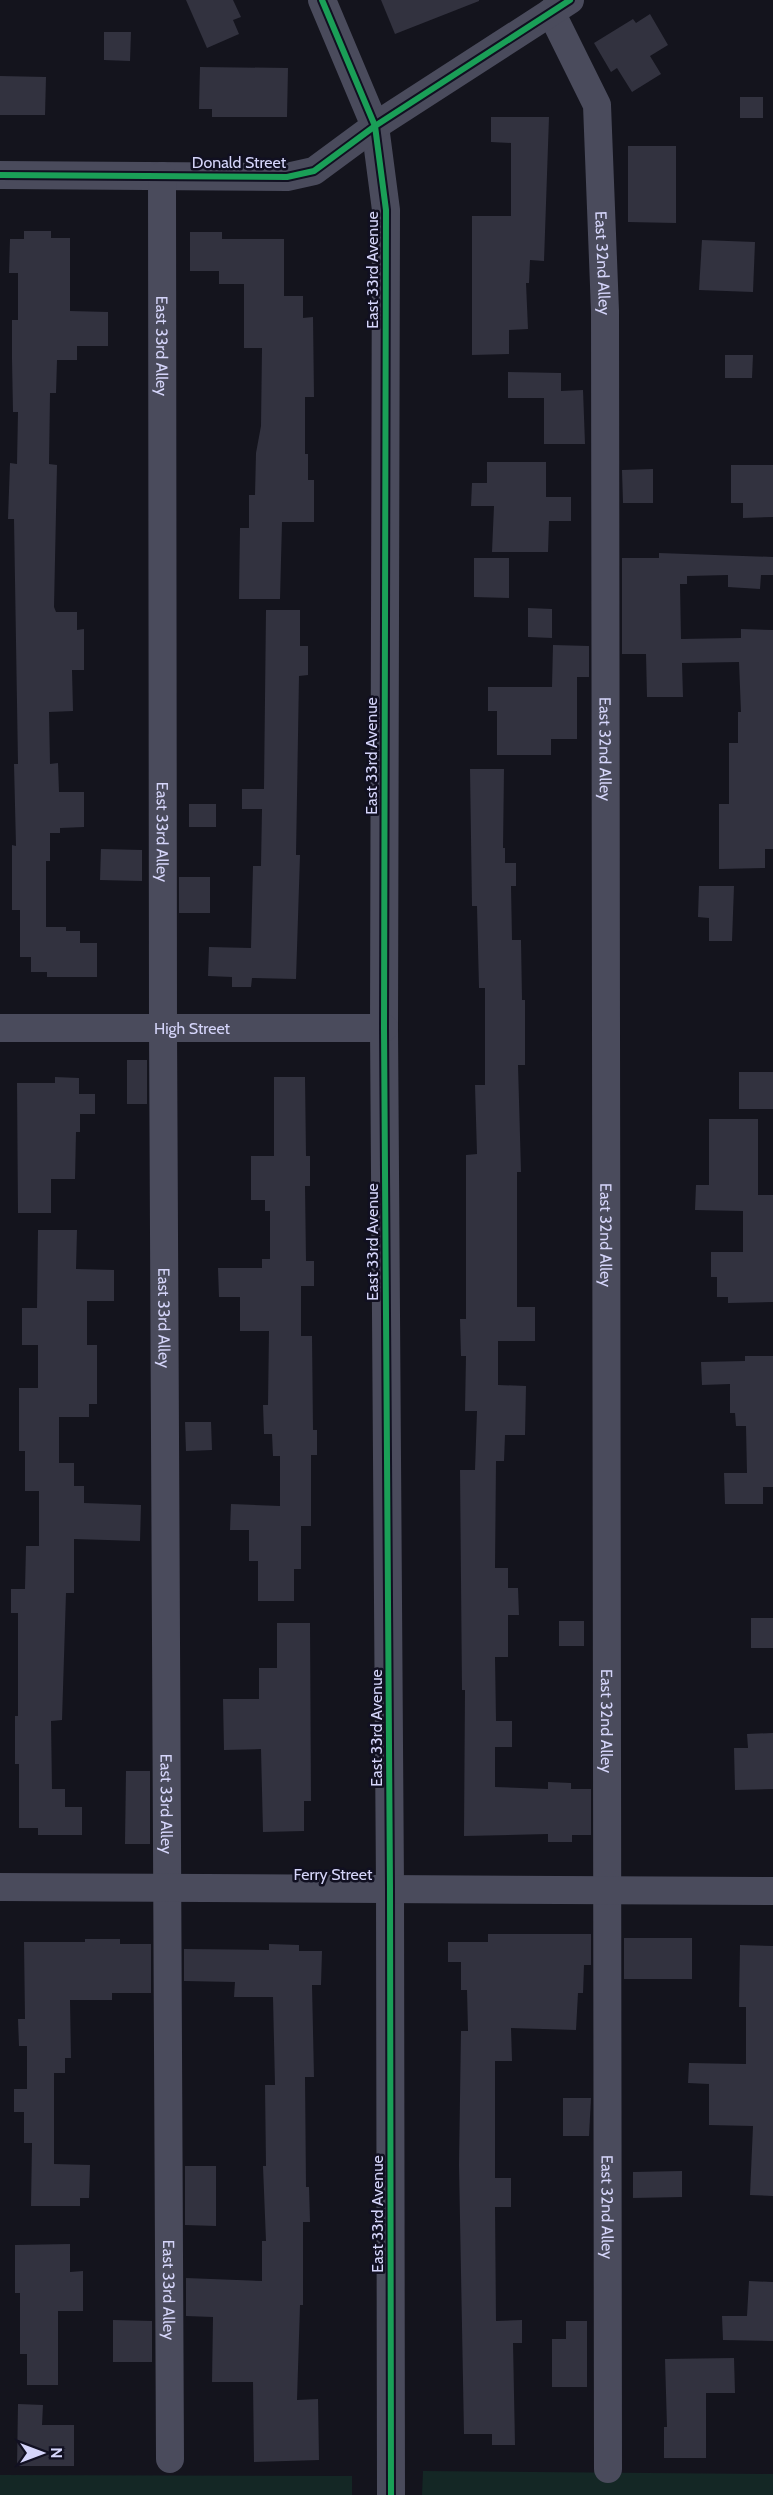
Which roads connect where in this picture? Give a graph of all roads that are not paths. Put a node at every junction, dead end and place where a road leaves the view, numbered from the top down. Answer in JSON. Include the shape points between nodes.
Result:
{"nodes":[{"id":1,"x":322,"y":0,"type":"edge"},
{"id":2,"x":561,"y":6,"type":"edge"},
{"id":3,"x":375,"y":126,"type":"junction"},
{"id":4,"x":0,"y":176,"type":"edge"},
{"id":5,"x":162,"y":176,"type":"junction"},
{"id":6,"x":0,"y":1028,"type":"edge"},
{"id":7,"x":163,"y":1028,"type":"junction"},
{"id":8,"x":384,"y":1028,"type":"junction"},
{"id":9,"x":0,"y":1887,"type":"edge"},
{"id":10,"x":166,"y":1887,"type":"junction"},
{"id":11,"x":390,"y":1888,"type":"junction"},
{"id":12,"x":607,"y":1891,"type":"junction"},
{"id":13,"x":773,"y":1891,"type":"edge"},
{"id":14,"x":170,"y":2459,"type":"dead end"},
{"id":15,"x":608,"y":2469,"type":"dead end"},
{"id":16,"x":391,"y":2495,"type":"edge"}],
"edges":[{"from":1,"to":3,"type":"street","name":"East 33rd Avenue"},
{"from":2,"to":3,"type":"street","name":"Donald Street"},
{"from":2,"to":12,"type":"street","name":"East 32nd Alley","via":[[597,105],[605,311]]},
{"from":3,"to":5,"type":"street","name":"Donald Street","via":[[314,171],[287,177]]},
{"from":3,"to":8,"type":"street","name":"East 33rd Avenue","via":[[386,222]]},
{"from":4,"to":5,"type":"street","name":"Donald Street"},
{"from":5,"to":7,"type":"street","name":"East 33rd Alley"},
{"from":6,"to":7,"type":"street","name":"High Street"},
{"from":7,"to":8,"type":"street","name":"High Street"},
{"from":7,"to":10,"type":"street","name":"East 33rd Alley"},
{"from":8,"to":11,"type":"street","name":"East 33rd Avenue"},
{"from":9,"to":10,"type":"street","name":"Ferry Street"},
{"from":10,"to":11,"type":"street","name":"Ferry Street"},
{"from":10,"to":14,"type":"street","name":"East 33rd Alley"},
{"from":11,"to":12,"type":"street","name":"Ferry Street"},
{"from":11,"to":16,"type":"street","name":"East 33rd Avenue"},
{"from":12,"to":13,"type":"street","name":"Ferry Street"},
{"from":12,"to":15,"type":"street","name":"East 32nd Alley"}]}
